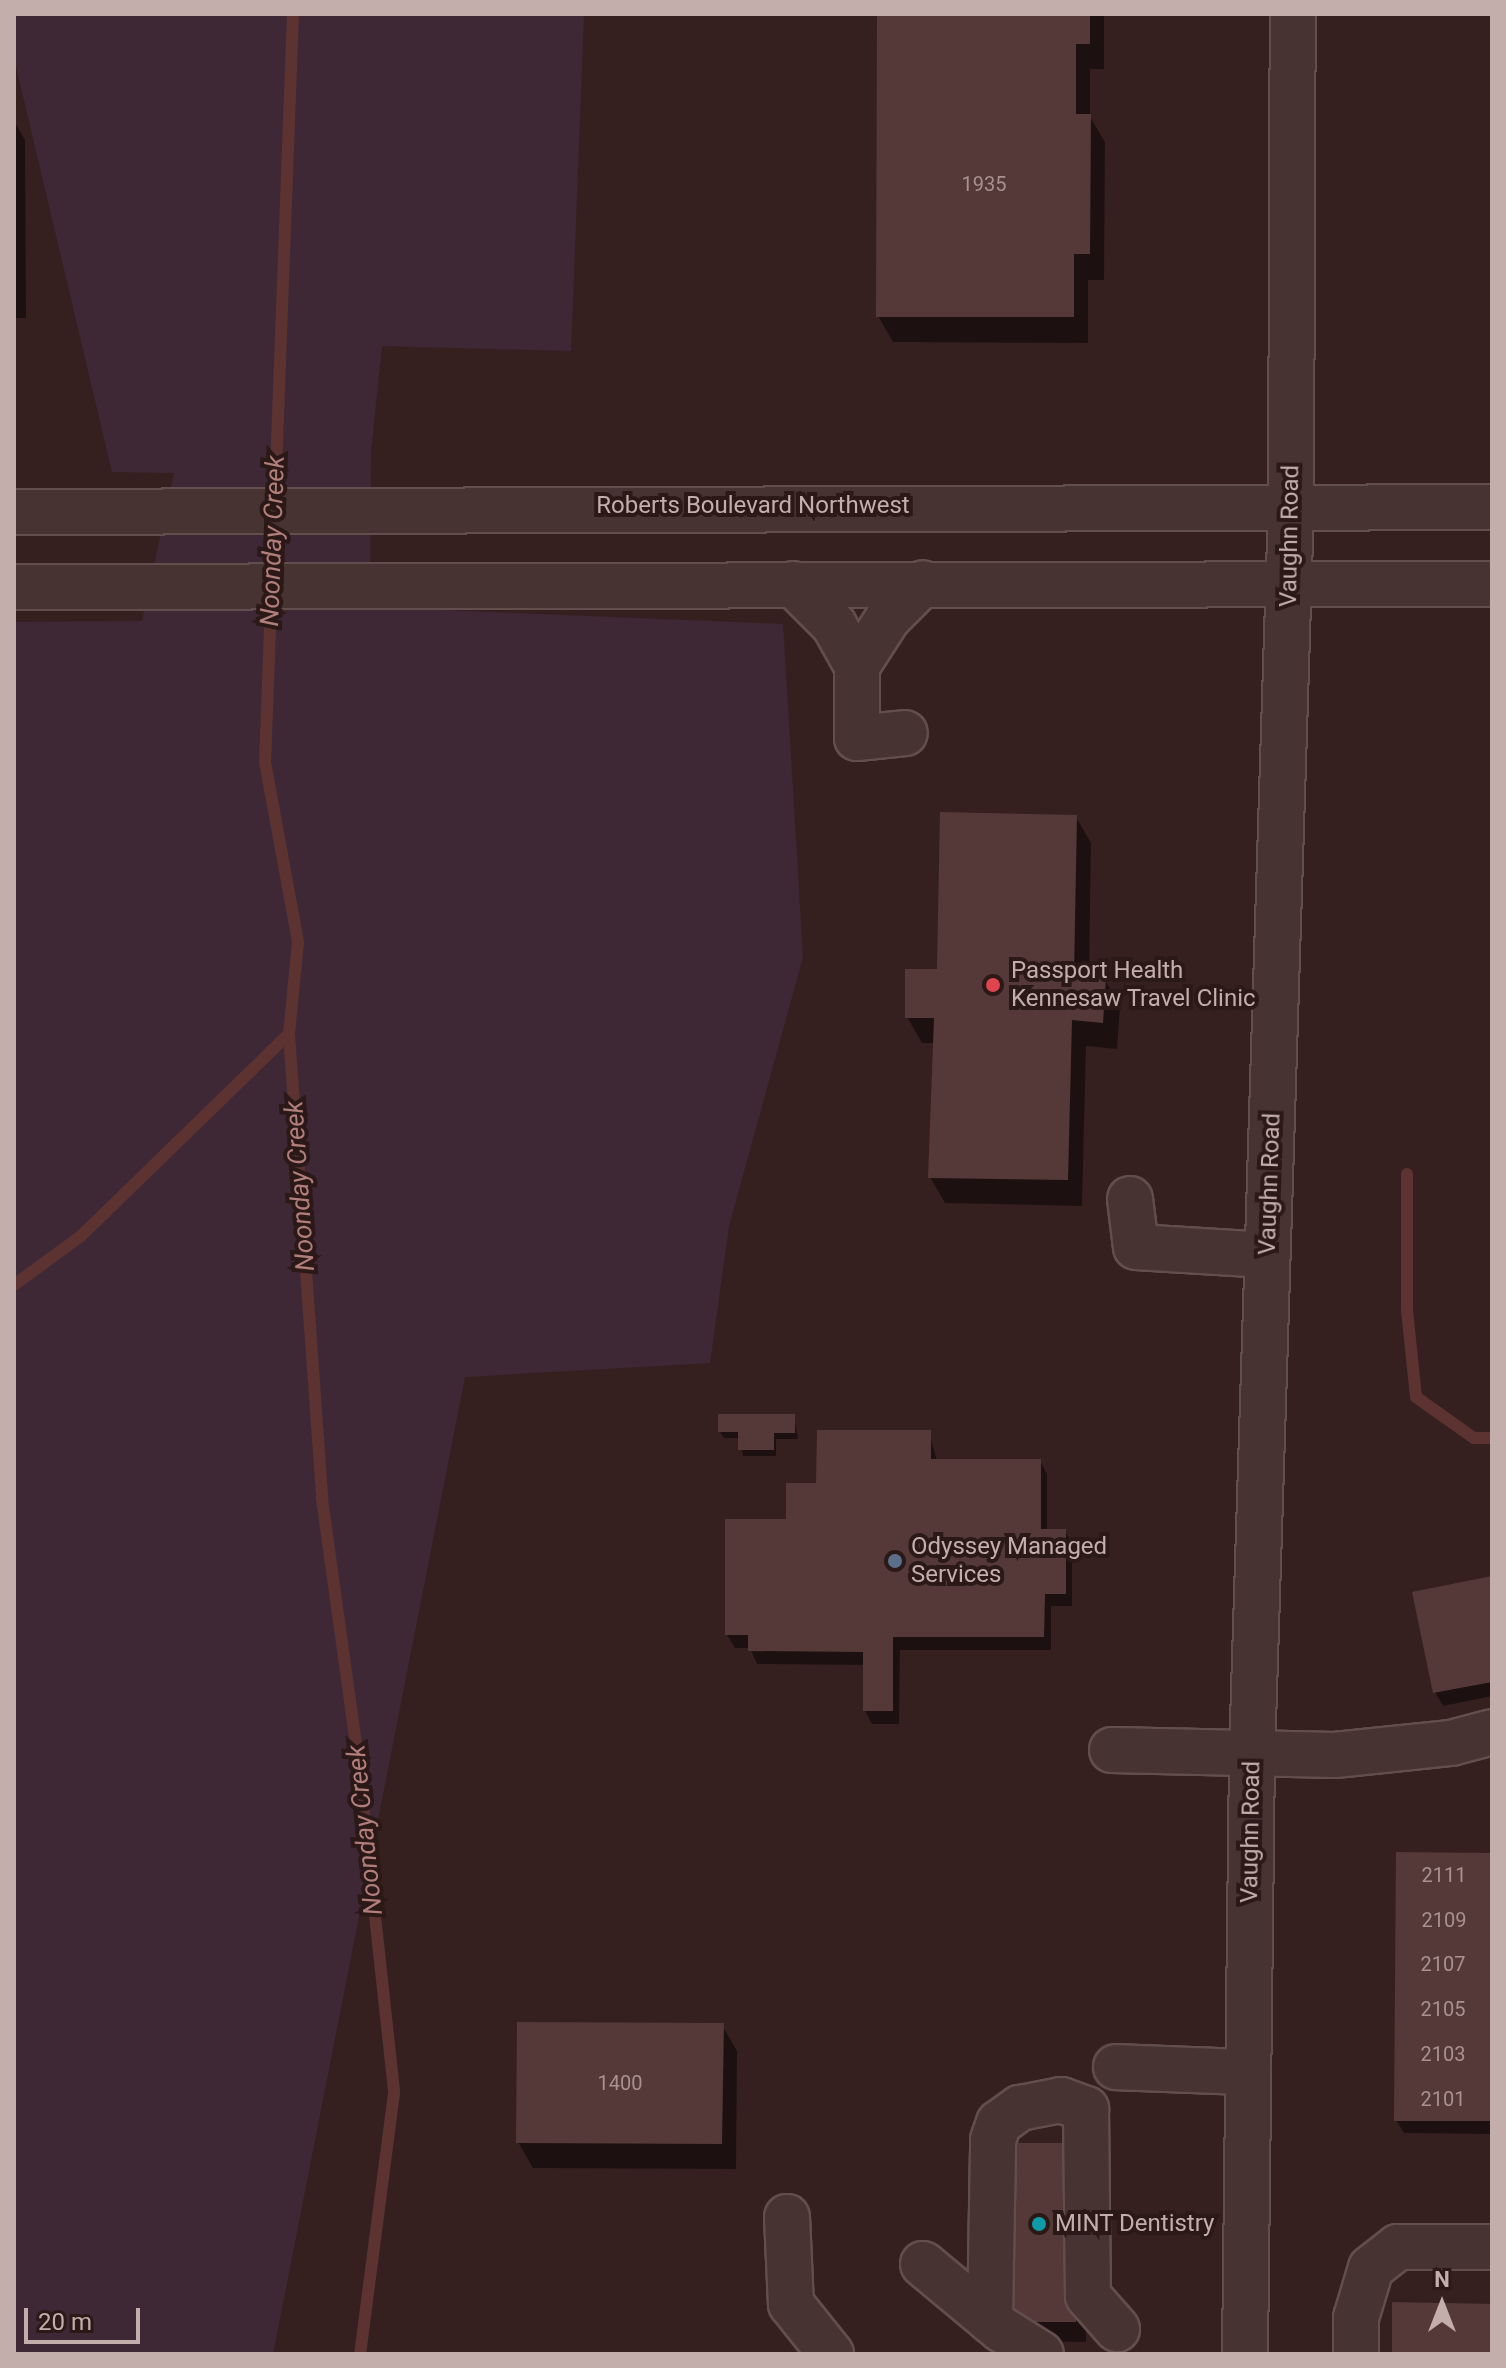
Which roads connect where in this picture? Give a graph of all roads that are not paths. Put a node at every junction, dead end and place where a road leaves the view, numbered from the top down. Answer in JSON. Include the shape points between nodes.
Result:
{"nodes":[{"id":1,"x":1293,"y":14,"type":"edge"},
{"id":2,"x":1291,"y":505,"type":"junction"},
{"id":3,"x":1492,"y":507,"type":"edge"},
{"id":4,"x":14,"y":512,"type":"edge"},
{"id":5,"x":1290,"y":582,"type":"junction"},
{"id":6,"x":923,"y":583,"type":"junction"},
{"id":7,"x":793,"y":584,"type":"junction"},
{"id":8,"x":1492,"y":584,"type":"edge"},
{"id":9,"x":14,"y":587,"type":"edge"},
{"id":10,"x":857,"y":666,"type":"junction"},
{"id":11,"x":905,"y":733,"type":"dead end"},
{"id":12,"x":1130,"y":1199,"type":"dead end"},
{"id":13,"x":1267,"y":1255,"type":"junction"},
{"id":14,"x":1492,"y":1732,"type":"edge"},
{"id":15,"x":1112,"y":1750,"type":"dead end"},
{"id":16,"x":1252,"y":1755,"type":"junction"},
{"id":17,"x":1116,"y":2067,"type":"dead end"},
{"id":18,"x":1248,"y":2072,"type":"junction"},
{"id":19,"x":787,"y":2217,"type":"dead end"},
{"id":20,"x":1492,"y":2247,"type":"edge"},
{"id":21,"x":923,"y":2264,"type":"dead end"},
{"id":22,"x":990,"y":2320,"type":"junction"},
{"id":23,"x":1117,"y":2329,"type":"dead end"},
{"id":24,"x":831,"y":2354,"type":"edge"},
{"id":25,"x":1041,"y":2354,"type":"edge"},
{"id":26,"x":1245,"y":2354,"type":"edge"},
{"id":27,"x":1356,"y":2354,"type":"edge"}],
"edges":[{"from":1,"to":2,"type":"street","name":"Vaughn Road"},
{"from":2,"to":3,"type":"street","name":"Roberts Boulevard Northwest"},
{"from":2,"to":4,"type":"street","name":"Roberts Boulevard Northwest"},
{"from":2,"to":5,"type":"street","name":"Vaughn Road"},
{"from":5,"to":6,"type":"street"},
{"from":5,"to":8,"type":"street"},
{"from":5,"to":13,"type":"street","name":"Vaughn Road"},
{"from":6,"to":7,"type":"street"},
{"from":6,"to":10,"type":"street","via":[[888,618]]},
{"from":7,"to":9,"type":"street"},
{"from":7,"to":10,"type":"street","via":[[834,625]]},
{"from":10,"to":11,"type":"street","via":[[857,738]]},
{"from":12,"to":13,"type":"street","via":[[1136,1247]]},
{"from":13,"to":16,"type":"street","name":"Vaughn Road"},
{"from":14,"to":16,"type":"street","via":[[1451,1743],[1335,1755]]},
{"from":15,"to":16,"type":"street"},
{"from":16,"to":18,"type":"street","name":"Vaughn Road"},
{"from":17,"to":18,"type":"street"},
{"from":18,"to":26,"type":"street","name":"Vaughn Road"},
{"from":19,"to":24,"type":"street","via":[[791,2304]]},
{"from":20,"to":27,"type":"street","via":[[1398,2247],[1371,2268],[1356,2318]]},
{"from":21,"to":22,"type":"street"},
{"from":22,"to":23,"type":"street","via":[[993,2140],[999,2123],[1020,2108],[1061,2100],[1086,2109],[1088,2296]]},
{"from":22,"to":25,"type":"street"}]}
